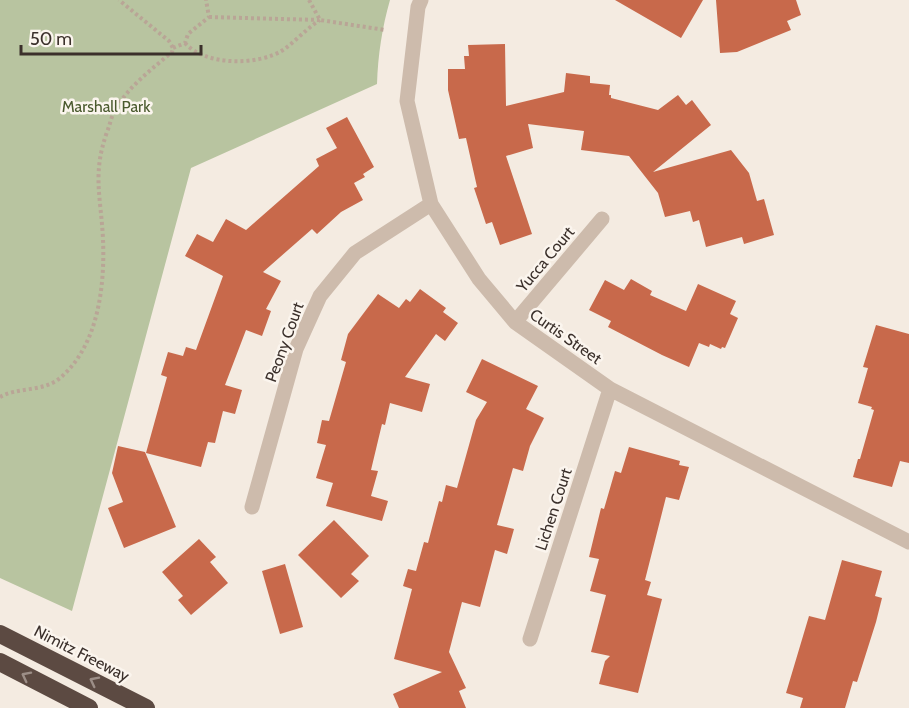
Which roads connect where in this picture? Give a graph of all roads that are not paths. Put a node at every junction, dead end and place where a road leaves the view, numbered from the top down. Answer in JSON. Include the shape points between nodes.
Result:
{"nodes":[{"id":1,"x":421,"y":0,"type":"edge"},
{"id":2,"x":431,"y":204,"type":"junction"},
{"id":3,"x":602,"y":219,"type":"dead end"},
{"id":4,"x":515,"y":322,"type":"junction"},
{"id":5,"x":610,"y":389,"type":"junction"},
{"id":6,"x":252,"y":507,"type":"dead end"},
{"id":7,"x":909,"y":542,"type":"edge"},
{"id":8,"x":0,"y":634,"type":"edge"},
{"id":9,"x":530,"y":639,"type":"dead end"},
{"id":10,"x":0,"y":662,"type":"edge"},
{"id":11,"x":89,"y":708,"type":"edge"},
{"id":12,"x":146,"y":708,"type":"edge"}],
"edges":[{"from":1,"to":2,"type":"street","name":"Curtis Street","via":[[407,101]]},
{"from":2,"to":4,"type":"street","name":"Curtis Street","via":[[479,279]]},
{"from":2,"to":6,"type":"street","name":"Peony Court","via":[[355,253],[320,296],[296,349]]},
{"from":3,"to":4,"type":"street","name":"Yucca Court"},
{"from":4,"to":5,"type":"street","name":"Curtis Street"},
{"from":5,"to":7,"type":"street","name":"Curtis Street"},
{"from":5,"to":9,"type":"street","name":"Lichen Court"},
{"from":12,"to":8,"type":"highway","name":"Nimitz Freeway","one_way":true},
{"from":11,"to":10,"type":"highway","one_way":true}]}
